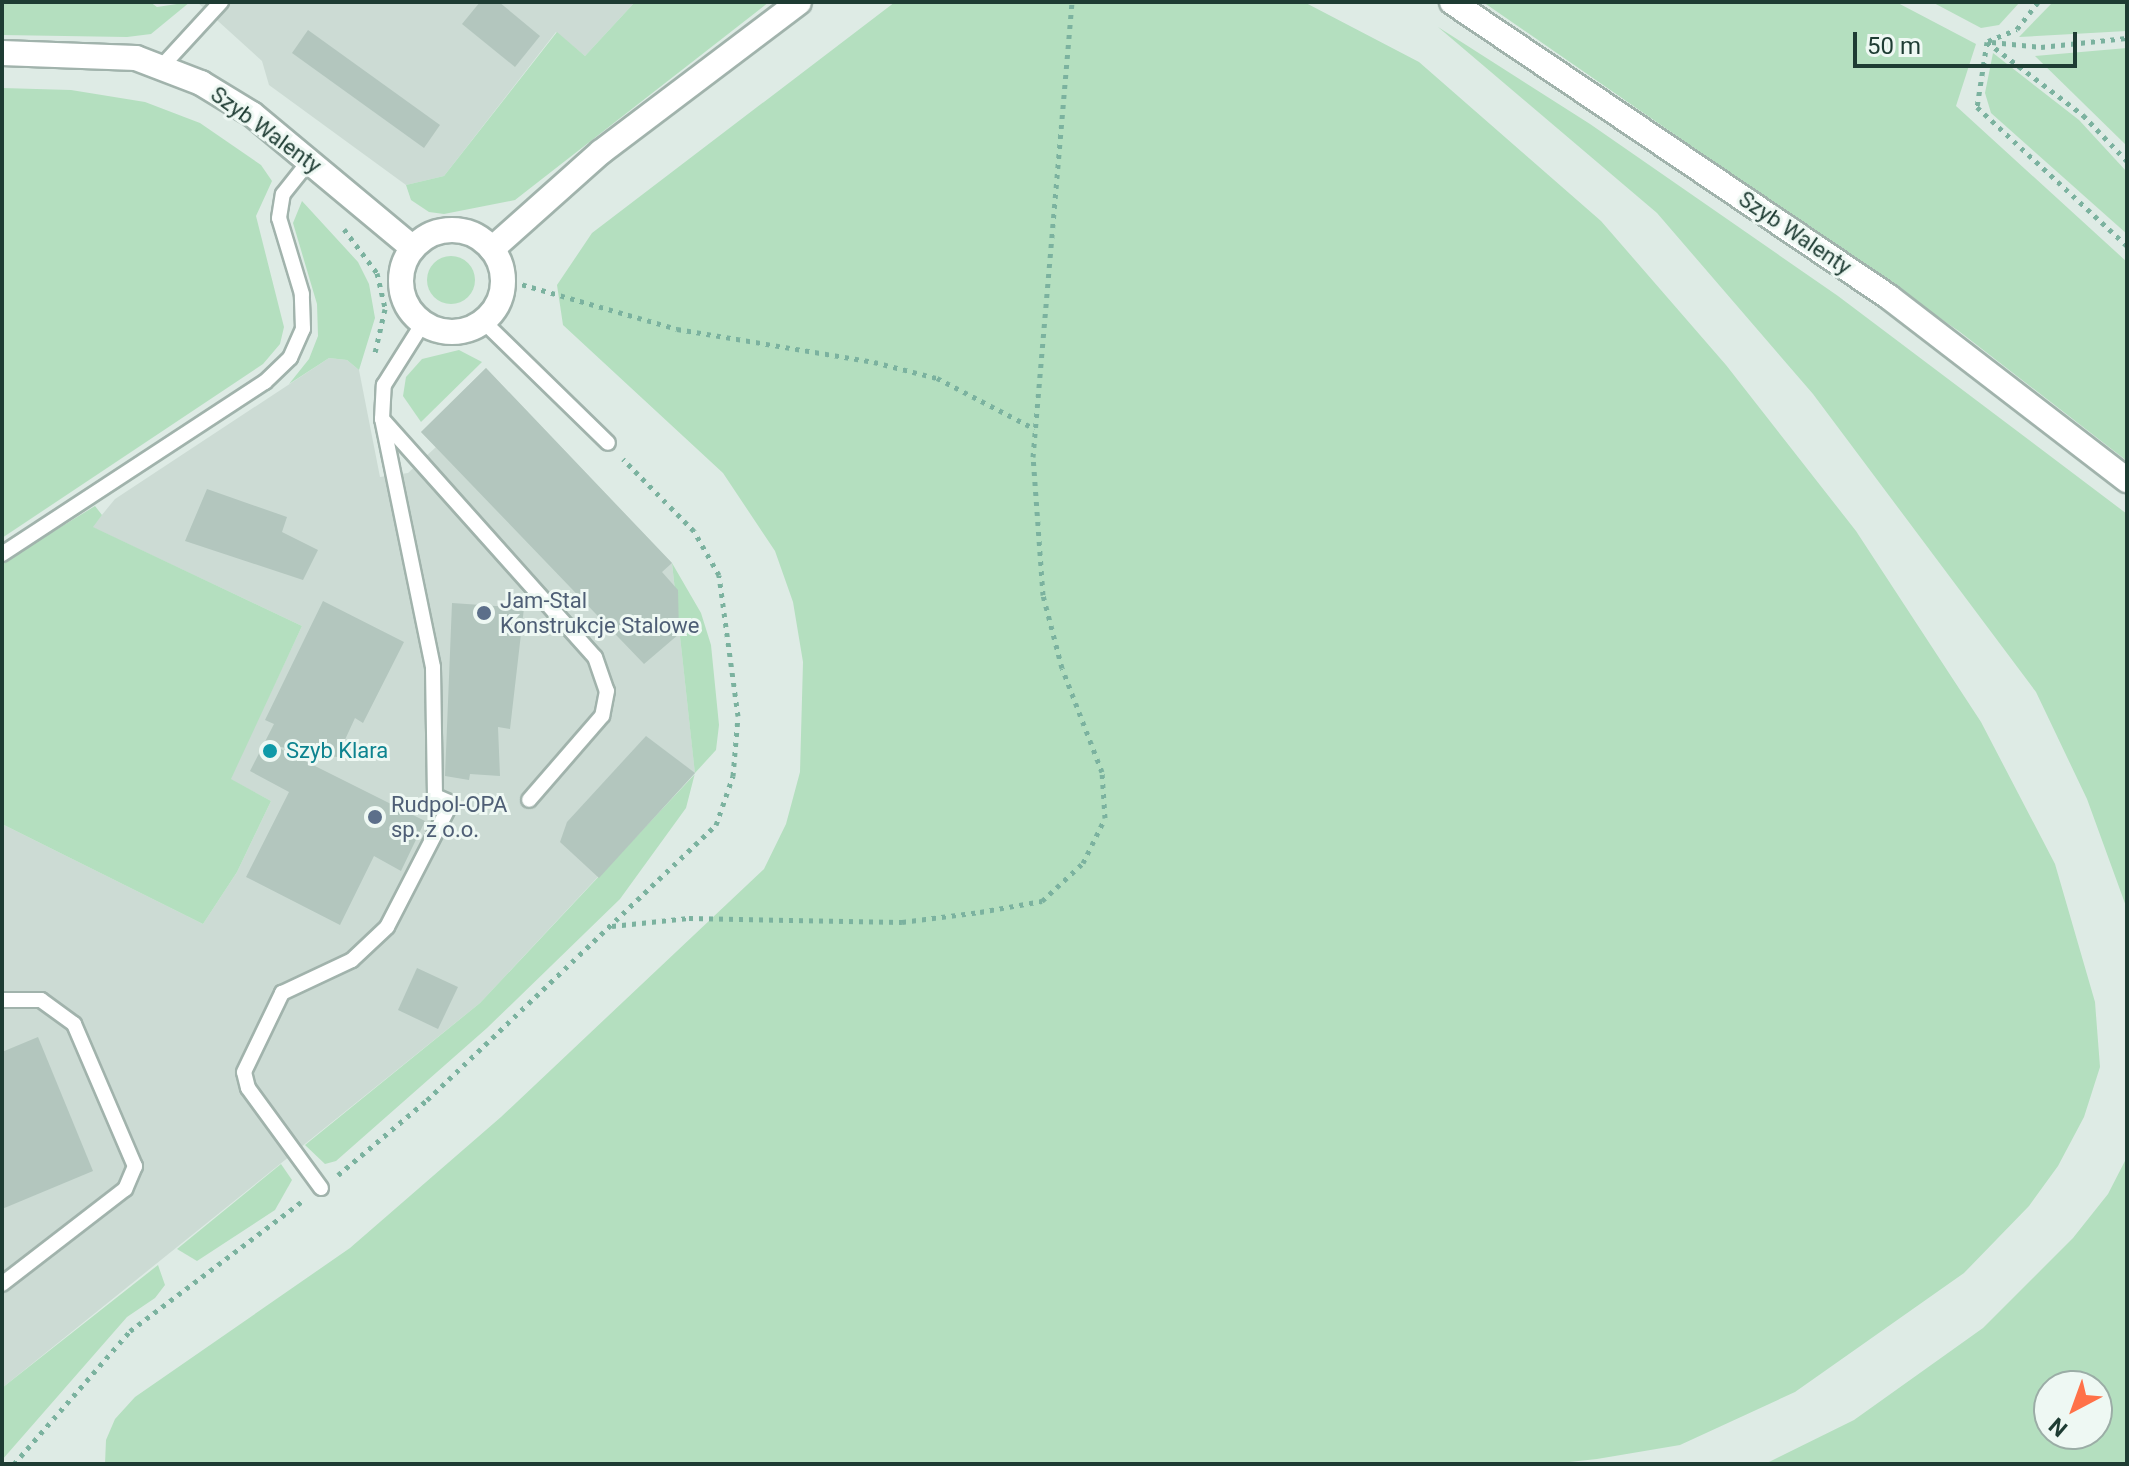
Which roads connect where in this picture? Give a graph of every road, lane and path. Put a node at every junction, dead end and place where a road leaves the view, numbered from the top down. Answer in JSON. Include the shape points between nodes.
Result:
{"nodes":[{"id":1,"x":221,"y":2,"type":"edge"},
{"id":2,"x":799,"y":2,"type":"edge"},
{"id":3,"x":1073,"y":2,"type":"edge"},
{"id":4,"x":1452,"y":2,"type":"edge"},
{"id":5,"x":2038,"y":2,"type":"edge"},
{"id":6,"x":2127,"y":38,"type":"edge"},
{"id":7,"x":1987,"y":42,"type":"junction"},
{"id":8,"x":2,"y":53,"type":"edge"},
{"id":9,"x":163,"y":65,"type":"junction"},
{"id":10,"x":310,"y":160,"type":"junction"},
{"id":11,"x":2127,"y":161,"type":"edge"},
{"id":12,"x":336,"y":221,"type":"dead end"},
{"id":13,"x":2127,"y":246,"type":"edge"},
{"id":14,"x":413,"y":248,"type":"junction"},
{"id":15,"x":492,"y":249,"type":"junction"},
{"id":16,"x":503,"y":279,"type":"junction"},
{"id":17,"x":484,"y":322,"type":"junction"},
{"id":18,"x":423,"y":323,"type":"junction"},
{"id":19,"x":369,"y":369,"type":"dead end"},
{"id":20,"x":382,"y":419,"type":"junction"},
{"id":21,"x":1035,"y":429,"type":"junction"},
{"id":22,"x":608,"y":443,"type":"joint"},
{"id":23,"x":2127,"y":480,"type":"edge"},
{"id":24,"x":2,"y":554,"type":"edge"},
{"id":25,"x":529,"y":800,"type":"dead end"},
{"id":26,"x":611,"y":926,"type":"junction"},
{"id":27,"x":2,"y":1000,"type":"edge"},
{"id":28,"x":321,"y":1188,"type":"junction"},
{"id":29,"x":2,"y":1284,"type":"edge"},
{"id":30,"x":14,"y":1464,"type":"edge"}],
"edges":[{"from":1,"to":9,"type":"lane"},
{"from":2,"to":15,"type":"street","via":[[590,161]]},
{"from":3,"to":21,"type":"path"},
{"from":4,"to":23,"type":"street","name":"Szyb Walenty","via":[[1889,297]]},
{"from":5,"to":7,"type":"path","via":[[2017,29]]},
{"from":6,"to":7,"type":"path","via":[[2041,47]]},
{"from":7,"to":11,"type":"path","via":[[2083,115]]},
{"from":7,"to":13,"type":"path","via":[[1977,107]]},
{"from":8,"to":9,"type":"street","name":"Szyb Walenty","via":[[101,54]]},
{"from":9,"to":10,"type":"street","name":"Szyb Walenty","via":[[252,114]]},
{"from":10,"to":14,"type":"street","name":"Szyb Walenty"},
{"from":10,"to":24,"type":"lane","via":[[283,194],[279,218],[302,294],[303,329],[290,358],[265,382]]},
{"from":12,"to":19,"type":"path","via":[[358,242],[377,273],[385,309]]},
{"from":14,"to":15,"type":"street","via":[[437,232],[452,230],[481,239]]},
{"from":14,"to":18,"type":"street","via":[[404,263],[402,288],[411,312]]},
{"from":15,"to":16,"type":"street"},
{"from":16,"to":17,"type":"street","via":[[501,295]]},
{"from":16,"to":21,"type":"path","via":[[677,329],[874,362],[937,378]]},
{"from":17,"to":18,"type":"street","via":[[454,332]]},
{"from":17,"to":22,"type":"lane"},
{"from":18,"to":20,"type":"lane","via":[[384,385]]},
{"from":20,"to":25,"type":"lane","via":[[595,657],[607,691],[602,716]]},
{"from":20,"to":28,"type":"lane","via":[[433,667],[435,796],[451,803],[379,937],[352,960],[282,993],[246,1057],[248,1088]]},
{"from":21,"to":26,"type":"path","via":[[1043,595],[1062,668],[1102,772],[1105,818],[1083,863],[1042,901],[980,912],[902,922],[745,917]]},
{"from":22,"to":26,"type":"path","via":[[694,531],[719,575],[738,716],[733,776],[716,825]]},
{"from":26,"to":28,"type":"path","via":[[392,1131]]},
{"from":27,"to":29,"type":"lane","via":[[41,1000],[74,1024],[135,1166],[125,1189]]},
{"from":28,"to":30,"type":"path","via":[[130,1331]]}]}
